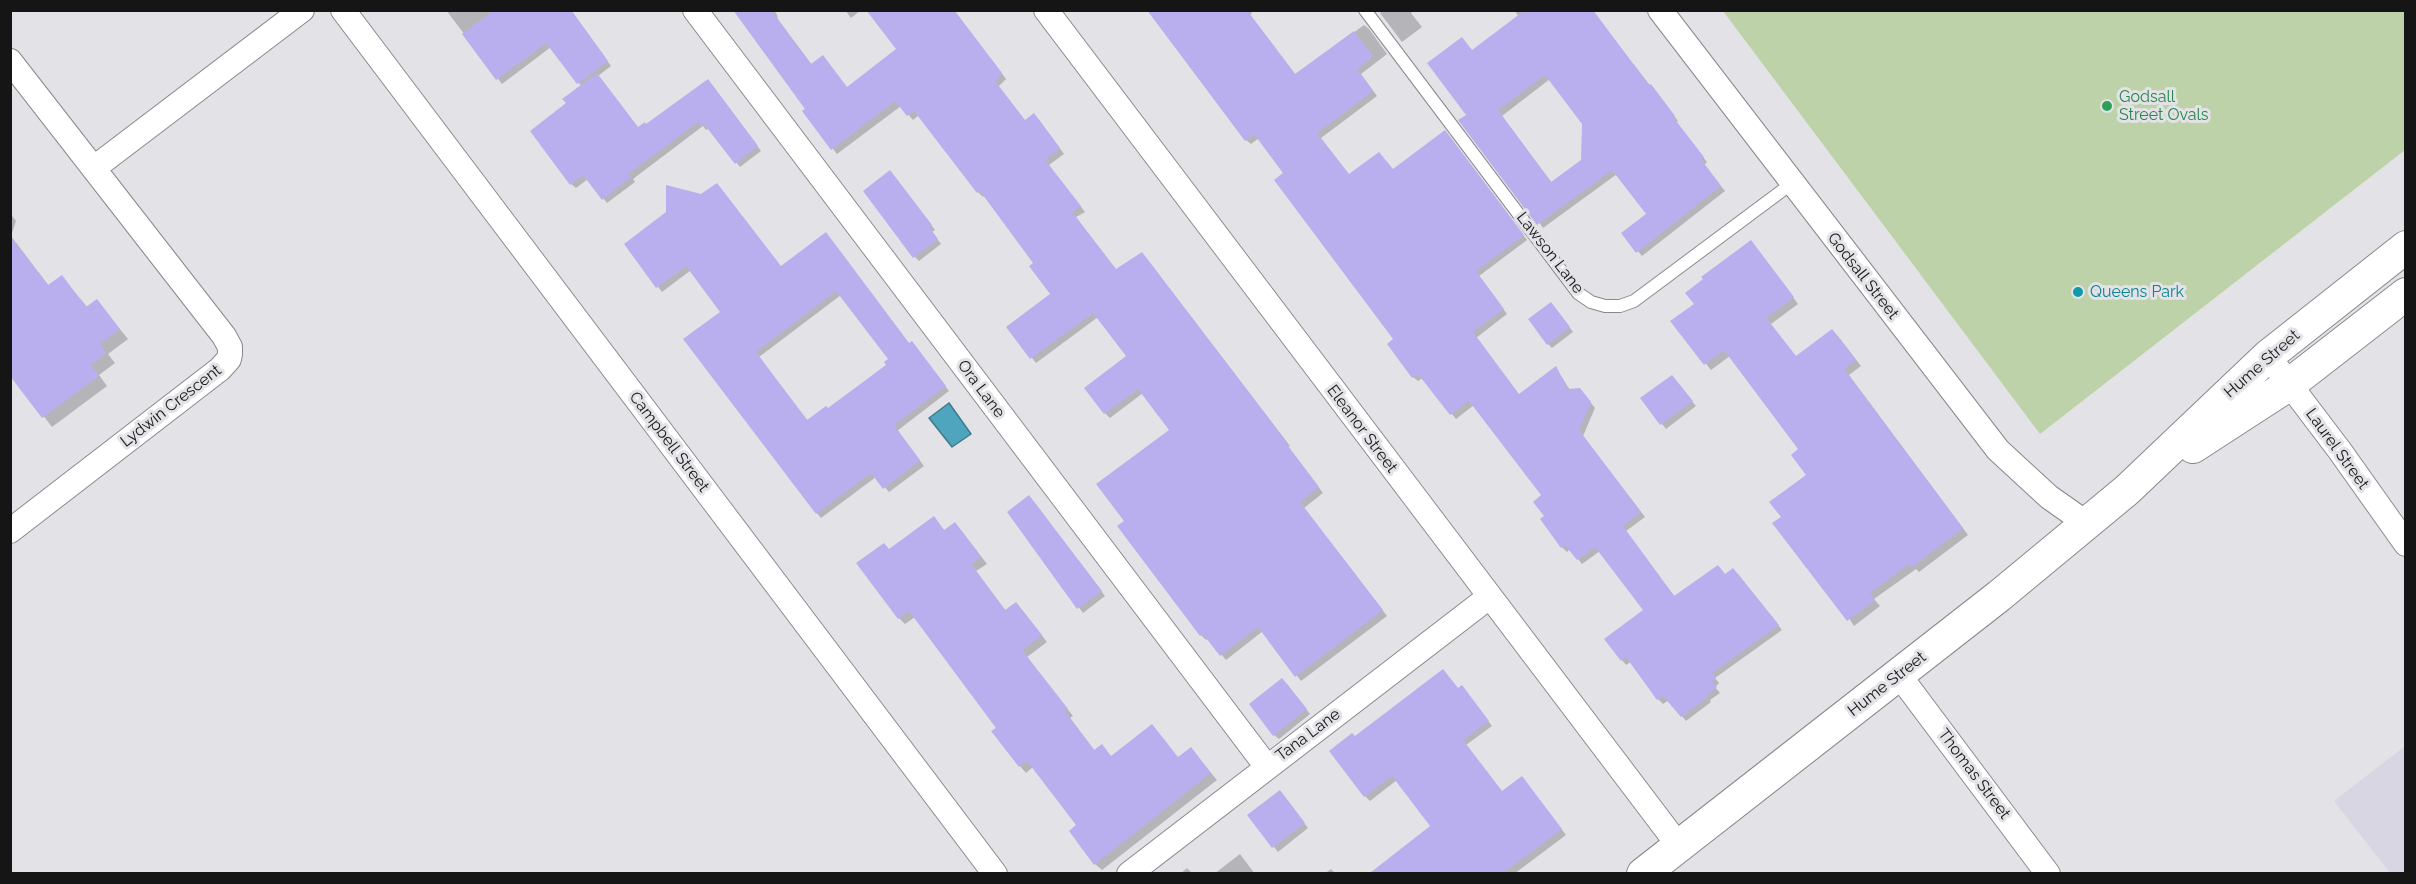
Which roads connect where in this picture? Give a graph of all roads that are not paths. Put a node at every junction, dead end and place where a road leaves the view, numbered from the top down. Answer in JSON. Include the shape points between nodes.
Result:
{"nodes":[{"id":1,"x":302,"y":10,"type":"edge"},
{"id":2,"x":344,"y":10,"type":"edge"},
{"id":3,"x":695,"y":10,"type":"edge"},
{"id":4,"x":1046,"y":10,"type":"edge"},
{"id":5,"x":1365,"y":10,"type":"edge"},
{"id":6,"x":1660,"y":10,"type":"edge"},
{"id":7,"x":10,"y":61,"type":"edge"},
{"id":8,"x":94,"y":168,"type":"junction"},
{"id":9,"x":1791,"y":184,"type":"junction"},
{"id":10,"x":2406,"y":247,"type":"edge"},
{"id":11,"x":2406,"y":294,"type":"edge"},
{"id":12,"x":2268,"y":356,"type":"junction"},
{"id":13,"x":2290,"y":384,"type":"junction"},
{"id":14,"x":2127,"y":490,"type":"junction"},
{"id":15,"x":2086,"y":523,"type":"junction"},
{"id":16,"x":10,"y":531,"type":"edge"},
{"id":17,"x":2406,"y":544,"type":"edge"},
{"id":18,"x":1488,"y":597,"type":"junction"},
{"id":19,"x":1899,"y":675,"type":"junction"},
{"id":20,"x":1267,"y":766,"type":"junction"},
{"id":21,"x":1679,"y":846,"type":"junction"},
{"id":22,"x":994,"y":873,"type":"edge"},
{"id":23,"x":1129,"y":873,"type":"edge"},
{"id":24,"x":1643,"y":873,"type":"edge"},
{"id":25,"x":2048,"y":873,"type":"edge"}],
"edges":[{"from":1,"to":8,"type":"street"},
{"from":2,"to":22,"type":"street","name":"Campbell Street"},
{"from":3,"to":20,"type":"street","name":"Ora Lane"},
{"from":4,"to":18,"type":"street","name":"Eleanor Street"},
{"from":5,"to":9,"type":"lane","name":"Lawson Lane","via":[[1574,287],[1591,302],[1620,306],[1635,301]]},
{"from":6,"to":9,"type":"street","name":"Godsall Street"},
{"from":7,"to":8,"type":"street","name":"Lydwin Crescent"},
{"from":8,"to":16,"type":"street","name":"Lydwin Crescent","via":[[224,336],[230,347],[229,360]]},
{"from":9,"to":15,"type":"street","name":"Godsall Street","via":[[1998,450],[2049,497]]},
{"from":10,"to":12,"type":"street","name":"Hume Street"},
{"from":11,"to":13,"type":"street","name":"Hume Street"},
{"from":12,"to":13,"type":"street","name":"Laurel Street"},
{"from":12,"to":14,"type":"street","name":"Hume Street"},
{"from":13,"to":14,"type":"street","name":"Hume Street"},
{"from":13,"to":17,"type":"street","name":"Laurel Street"},
{"from":14,"to":15,"type":"street","name":"Hume Street"},
{"from":15,"to":19,"type":"street","name":"Hume Street"},
{"from":18,"to":20,"type":"street","name":"Tana Lane"},
{"from":18,"to":21,"type":"street","name":"Eleanor Street"},
{"from":19,"to":21,"type":"street","name":"Hume Street"},
{"from":19,"to":25,"type":"street","name":"Thomas Street"},
{"from":20,"to":23,"type":"street","name":"Tana Lane"},
{"from":21,"to":24,"type":"street","name":"Hume Street"}]}
